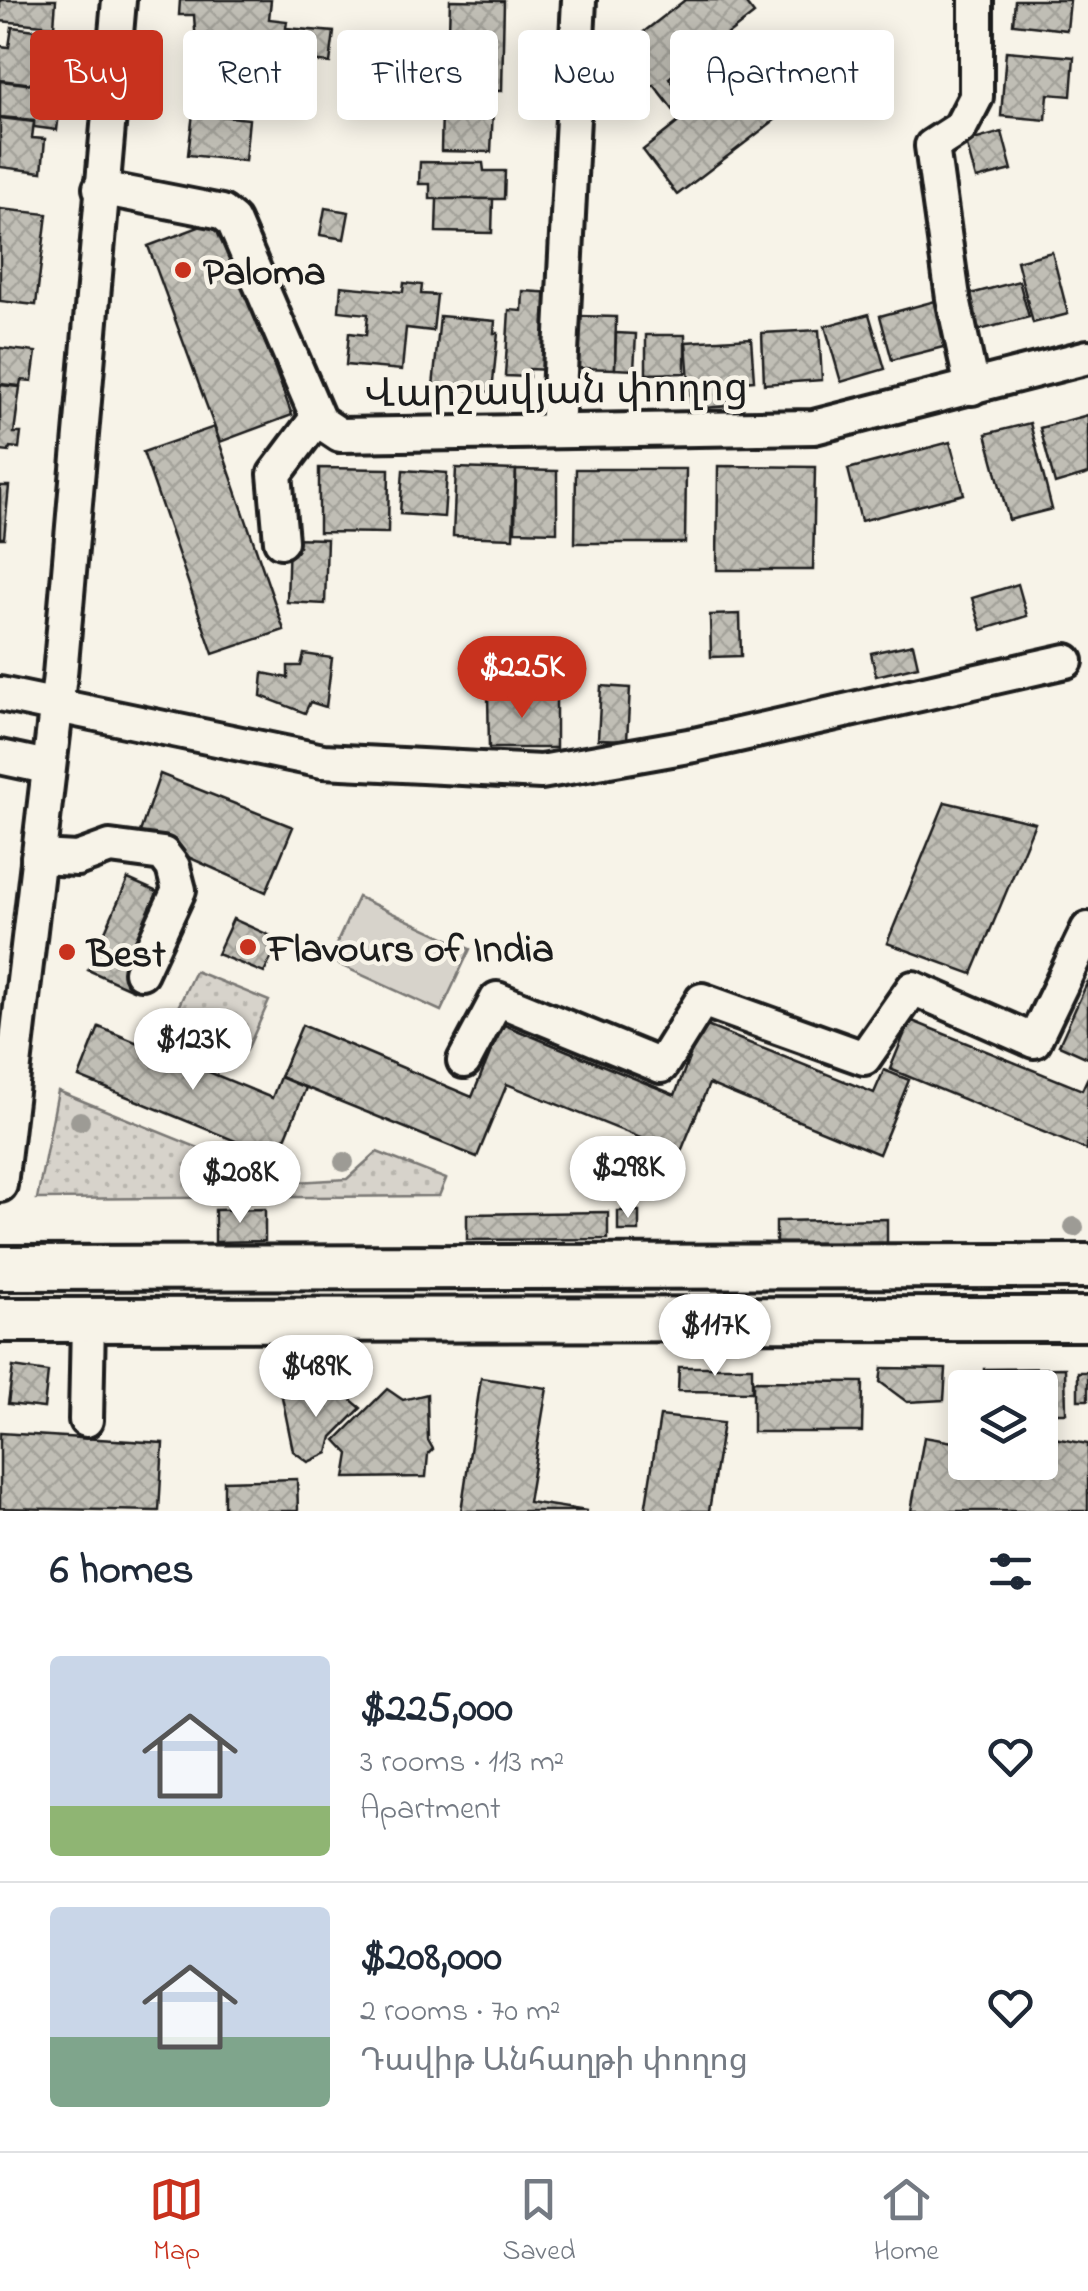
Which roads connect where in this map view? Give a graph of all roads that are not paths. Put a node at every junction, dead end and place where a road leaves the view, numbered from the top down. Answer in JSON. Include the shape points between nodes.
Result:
{"nodes":[{"id":1,"x":119,"y":0,"type":"edge"},
{"id":2,"x":579,"y":0,"type":"edge"},
{"id":3,"x":976,"y":0,"type":"edge"},
{"id":4,"x":100,"y":188,"type":"junction"},
{"id":5,"x":1088,"y":356,"type":"edge"},
{"id":6,"x":972,"y":388,"type":"junction"},
{"id":7,"x":317,"y":418,"type":"junction"},
{"id":8,"x":557,"y":431,"type":"junction"},
{"id":9,"x":280,"y":540,"type":"dead end"},
{"id":10,"x":1066,"y":661,"type":"dead end"},
{"id":11,"x":0,"y":694,"type":"edge"},
{"id":12,"x":55,"y":696,"type":"junction"},
{"id":13,"x":0,"y":757,"type":"edge"},
{"id":14,"x":42,"y":766,"type":"junction"},
{"id":15,"x":38,"y":857,"type":"junction"},
{"id":16,"x":1088,"y":929,"type":"edge"},
{"id":17,"x":141,"y":972,"type":"dead end"},
{"id":18,"x":464,"y":1060,"type":"dead end"},
{"id":19,"x":0,"y":1064,"type":"edge"},
{"id":20,"x":0,"y":1186,"type":"edge"},
{"id":21,"x":1088,"y":1266,"type":"edge"},
{"id":22,"x":0,"y":1268,"type":"edge"},
{"id":23,"x":1088,"y":1318,"type":"edge"},
{"id":24,"x":0,"y":1320,"type":"edge"},
{"id":25,"x":88,"y":1321,"type":"junction"},
{"id":26,"x":86,"y":1420,"type":"dead end"}],
"edges":[{"from":1,"to":4,"type":"street"},
{"from":2,"to":8,"type":"street"},
{"from":3,"to":6,"type":"street","via":[[976,97],[960,128],[932,146]]},
{"from":4,"to":7,"type":"street","name":"Վարշավյան փողոց","via":[[222,212],[233,221]]},
{"from":4,"to":12,"type":"street"},
{"from":5,"to":6,"type":"street","name":"Վարշավյան փողոց"},
{"from":6,"to":8,"type":"street","name":"Վարշավյան փողոց","via":[[814,427]]},
{"from":7,"to":8,"type":"street","name":"Վարշավյան փողոց","via":[[340,435]]},
{"from":7,"to":9,"type":"street","via":[[275,474]]},
{"from":10,"to":12,"type":"street","via":[[712,741],[541,772],[322,760]]},
{"from":11,"to":12,"type":"street"},
{"from":12,"to":14,"type":"street"},
{"from":12,"to":15,"type":"street"},
{"from":13,"to":14,"type":"street"},
{"from":14,"to":19,"type":"street"},
{"from":15,"to":17,"type":"street","via":[[77,859],[110,847],[163,854],[179,890]]},
{"from":15,"to":20,"type":"street"},
{"from":16,"to":18,"type":"street","via":[[1034,1041],[914,988],[864,1058],[702,1000],[661,1066],[497,998]]},
{"from":21,"to":22,"type":"main road"},
{"from":23,"to":25,"type":"main road"},
{"from":24,"to":25,"type":"main road"},
{"from":25,"to":26,"type":"street"}]}
